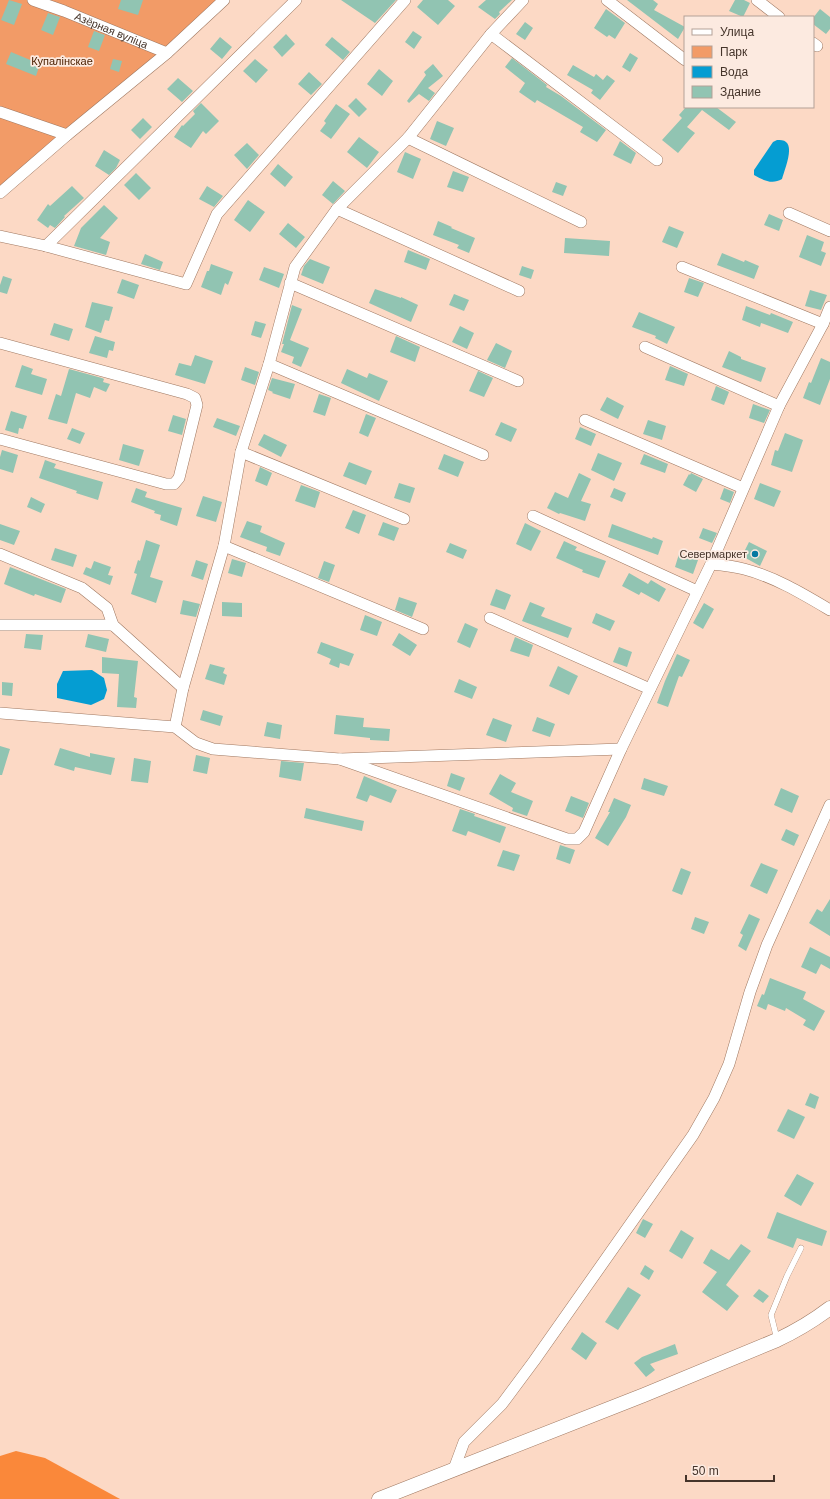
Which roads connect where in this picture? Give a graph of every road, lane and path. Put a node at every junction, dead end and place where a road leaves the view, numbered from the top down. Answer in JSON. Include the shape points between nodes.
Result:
{"nodes":[{"id":1,"x":33,"y":0,"type":"edge"},
{"id":2,"x":224,"y":0,"type":"edge"},
{"id":3,"x":296,"y":0,"type":"edge"},
{"id":4,"x":405,"y":0,"type":"edge"},
{"id":5,"x":523,"y":0,"type":"edge"},
{"id":6,"x":607,"y":0,"type":"edge"},
{"id":7,"x":757,"y":0,"type":"edge"},
{"id":8,"x":778,"y":16,"type":"edge"},
{"id":9,"x":491,"y":34,"type":"junction"},
{"id":10,"x":167,"y":53,"type":"junction"},
{"id":11,"x":684,"y":59,"type":"edge"},
{"id":12,"x":0,"y":112,"type":"edge"},
{"id":13,"x":67,"y":135,"type":"junction"},
{"id":14,"x":408,"y":138,"type":"junction"},
{"id":15,"x":657,"y":160,"type":"dead end"},
{"id":16,"x":0,"y":193,"type":"edge"},
{"id":17,"x":337,"y":209,"type":"junction"},
{"id":18,"x":789,"y":213,"type":"dead end"},
{"id":19,"x":581,"y":222,"type":"dead end"},
{"id":20,"x":830,"y":231,"type":"edge"},
{"id":21,"x":0,"y":236,"type":"edge"},
{"id":22,"x":46,"y":246,"type":"junction"},
{"id":23,"x":682,"y":267,"type":"dead end"},
{"id":24,"x":290,"y":283,"type":"junction"},
{"id":25,"x":519,"y":291,"type":"dead end"},
{"id":26,"x":830,"y":307,"type":"edge"},
{"id":27,"x":823,"y":324,"type":"junction"},
{"id":28,"x":0,"y":343,"type":"edge"},
{"id":29,"x":645,"y":347,"type":"dead end"},
{"id":30,"x":269,"y":364,"type":"junction"},
{"id":31,"x":518,"y":381,"type":"dead end"},
{"id":32,"x":779,"y":406,"type":"junction"},
{"id":33,"x":585,"y":420,"type":"dead end"},
{"id":34,"x":0,"y":439,"type":"edge"},
{"id":35,"x":241,"y":452,"type":"junction"},
{"id":36,"x":482,"y":455,"type":"dead end"},
{"id":37,"x":743,"y":488,"type":"junction"},
{"id":38,"x":533,"y":516,"type":"dead end"},
{"id":39,"x":404,"y":519,"type":"dead end"},
{"id":40,"x":224,"y":546,"type":"junction"},
{"id":41,"x":0,"y":554,"type":"edge"},
{"id":42,"x":711,"y":564,"type":"junction"},
{"id":43,"x":697,"y":591,"type":"junction"},
{"id":44,"x":830,"y":610,"type":"edge"},
{"id":45,"x":490,"y":618,"type":"dead end"},
{"id":46,"x":0,"y":625,"type":"edge"},
{"id":47,"x":113,"y":625,"type":"junction"},
{"id":48,"x":423,"y":628,"type":"dead end"},
{"id":49,"x":183,"y":688,"type":"junction"},
{"id":50,"x":650,"y":689,"type":"junction"},
{"id":51,"x":0,"y":713,"type":"edge"},
{"id":52,"x":175,"y":727,"type":"junction"},
{"id":53,"x":622,"y":749,"type":"junction"},
{"id":54,"x":340,"y":759,"type":"junction"},
{"id":55,"x":830,"y":805,"type":"edge"},
{"id":56,"x":802,"y":1248,"type":"dead end"},
{"id":57,"x":830,"y":1308,"type":"edge"},
{"id":58,"x":777,"y":1340,"type":"junction"},
{"id":59,"x":454,"y":1469,"type":"junction"},
{"id":60,"x":379,"y":1499,"type":"edge"}],
"edges":[{"from":1,"to":10,"type":"street","name":"Азёрная вуліца"},
{"from":2,"to":10,"type":"street"},
{"from":3,"to":22,"type":"street"},
{"from":4,"to":22,"type":"street","via":[[217,214],[186,284]]},
{"from":5,"to":9,"type":"street"},
{"from":6,"to":11,"type":"street"},
{"from":7,"to":8,"type":"street"},
{"from":9,"to":14,"type":"street"},
{"from":9,"to":15,"type":"street"},
{"from":10,"to":13,"type":"street"},
{"from":12,"to":13,"type":"street"},
{"from":13,"to":16,"type":"street"},
{"from":14,"to":17,"type":"street"},
{"from":14,"to":19,"type":"street"},
{"from":17,"to":24,"type":"street","via":[[294,267]]},
{"from":17,"to":25,"type":"street"},
{"from":18,"to":20,"type":"street"},
{"from":21,"to":22,"type":"street"},
{"from":23,"to":27,"type":"street"},
{"from":24,"to":30,"type":"street"},
{"from":24,"to":31,"type":"street"},
{"from":26,"to":27,"type":"street"},
{"from":27,"to":32,"type":"street"},
{"from":28,"to":34,"type":"street","via":[[187,394],[195,398],[197,405],[179,478],[174,484],[166,484]]},
{"from":29,"to":32,"type":"street"},
{"from":30,"to":35,"type":"street"},
{"from":30,"to":36,"type":"street"},
{"from":32,"to":37,"type":"street"},
{"from":33,"to":37,"type":"street"},
{"from":35,"to":39,"type":"street"},
{"from":35,"to":40,"type":"street"},
{"from":37,"to":42,"type":"street"},
{"from":38,"to":43,"type":"street"},
{"from":40,"to":48,"type":"street"},
{"from":40,"to":49,"type":"street"},
{"from":41,"to":47,"type":"street","via":[[82,588],[107,608]]},
{"from":42,"to":43,"type":"street"},
{"from":42,"to":44,"type":"street","via":[[745,569],[772,579]]},
{"from":43,"to":50,"type":"street"},
{"from":45,"to":50,"type":"street"},
{"from":46,"to":47,"type":"street"},
{"from":47,"to":49,"type":"street"},
{"from":49,"to":52,"type":"street"},
{"from":50,"to":53,"type":"street"},
{"from":51,"to":52,"type":"street"},
{"from":52,"to":54,"type":"street","via":[[196,742],[213,749]]},
{"from":53,"to":54,"type":"street"},
{"from":53,"to":54,"type":"street","via":[[584,832],[577,839],[568,839]]},
{"from":55,"to":59,"type":"street","via":[[767,945],[729,1064],[714,1098],[693,1134],[534,1361],[502,1404],[464,1442]]},
{"from":56,"to":58,"type":"lane","via":[[771,1315]]},
{"from":57,"to":58,"type":"street"},
{"from":58,"to":59,"type":"street"},
{"from":59,"to":60,"type":"street"}]}
